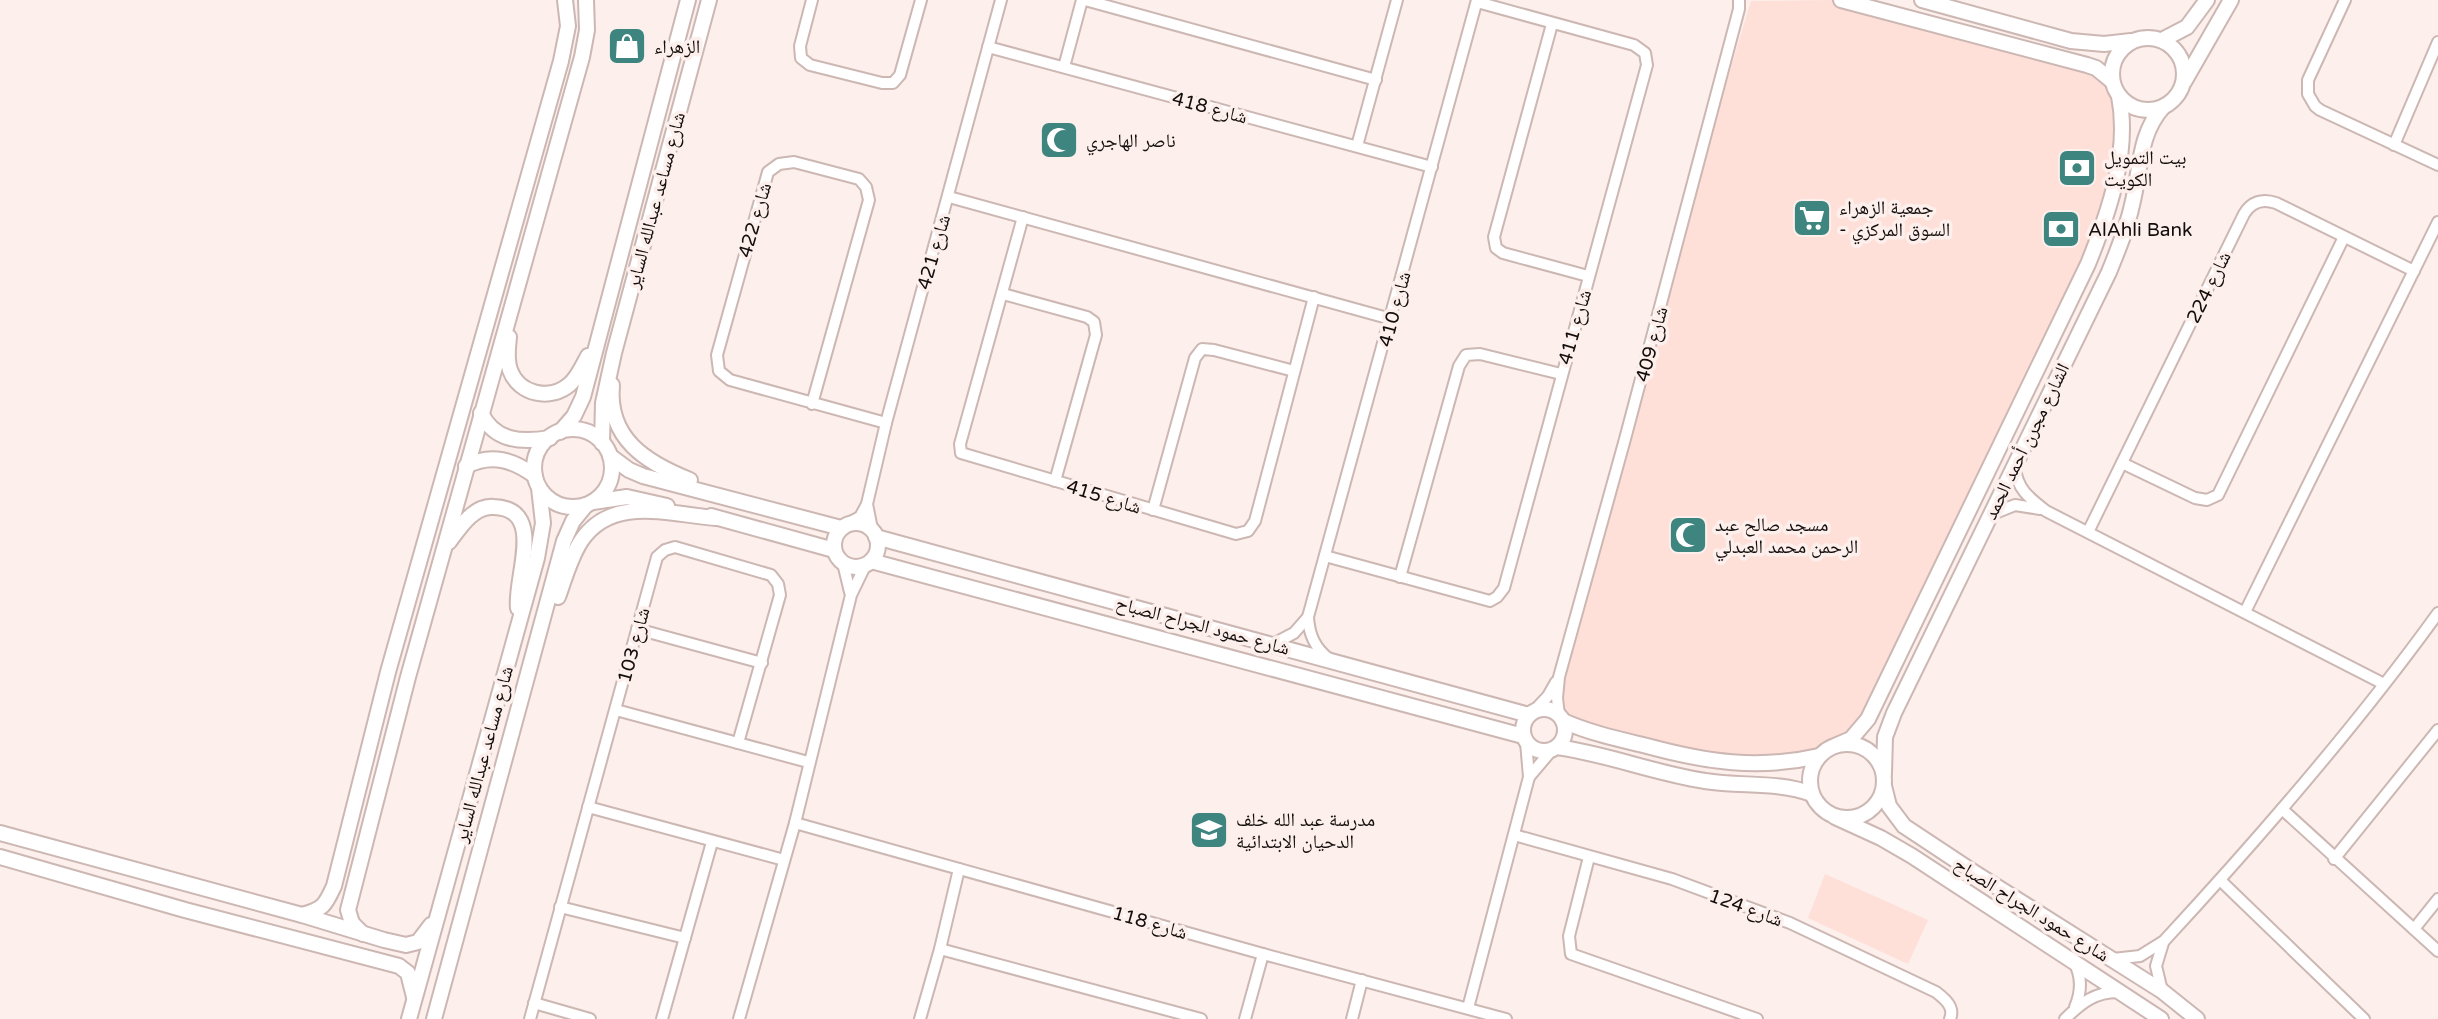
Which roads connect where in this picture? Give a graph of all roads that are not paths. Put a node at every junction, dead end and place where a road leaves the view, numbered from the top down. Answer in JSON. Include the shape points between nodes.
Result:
{"nodes":[{"id":1,"x":565,"y":0,"type":"edge"},
{"id":2,"x":586,"y":0,"type":"edge"},
{"id":3,"x":688,"y":0,"type":"edge"},
{"id":4,"x":709,"y":0,"type":"edge"},
{"id":5,"x":812,"y":0,"type":"edge"},
{"id":6,"x":921,"y":0,"type":"edge"},
{"id":7,"x":1001,"y":0,"type":"edge"},
{"id":8,"x":1083,"y":0,"type":"edge"},
{"id":9,"x":1397,"y":0,"type":"edge"},
{"id":10,"x":1841,"y":0,"type":"edge"},
{"id":11,"x":1922,"y":0,"type":"edge"},
{"id":12,"x":2207,"y":0,"type":"edge"},
{"id":13,"x":2231,"y":0,"type":"edge"},
{"id":14,"x":2345,"y":0,"type":"edge"},
{"id":15,"x":1477,"y":1,"type":"edge"},
{"id":16,"x":1742,"y":3,"type":"edge"},
{"id":17,"x":1947,"y":4,"type":"edge"},
{"id":18,"x":1552,"y":24,"type":"junction"},
{"id":19,"x":2133,"y":40,"type":"junction"},
{"id":20,"x":2162,"y":40,"type":"junction"},
{"id":21,"x":2438,"y":42,"type":"edge"},
{"id":22,"x":988,"y":47,"type":"junction"},
{"id":23,"x":1064,"y":67,"type":"junction"},
{"id":24,"x":1376,"y":80,"type":"junction"},
{"id":25,"x":2112,"y":81,"type":"junction"},
{"id":26,"x":2183,"y":83,"type":"junction"},
{"id":27,"x":2119,"y":96,"type":"junction"},
{"id":28,"x":2163,"y":107,"type":"junction"},
{"id":29,"x":2394,"y":145,"type":"junction"},
{"id":30,"x":1357,"y":146,"type":"junction"},
{"id":31,"x":2438,"y":165,"type":"edge"},
{"id":32,"x":1432,"y":167,"type":"junction"},
{"id":33,"x":949,"y":197,"type":"junction"},
{"id":34,"x":1023,"y":217,"type":"junction"},
{"id":35,"x":2438,"y":222,"type":"edge"},
{"id":36,"x":2344,"y":237,"type":"junction"},
{"id":37,"x":509,"y":243,"type":"junction"},
{"id":38,"x":527,"y":248,"type":"junction"},
{"id":39,"x":2414,"y":271,"type":"junction"},
{"id":40,"x":1588,"y":276,"type":"junction"},
{"id":41,"x":1003,"y":294,"type":"junction"},
{"id":42,"x":1314,"y":297,"type":"junction"},
{"id":43,"x":510,"y":309,"type":"junction"},
{"id":44,"x":1391,"y":318,"type":"junction"},
{"id":45,"x":595,"y":346,"type":"junction"},
{"id":46,"x":614,"y":353,"type":"junction"},
{"id":47,"x":1294,"y":371,"type":"junction"},
{"id":48,"x":1561,"y":374,"type":"junction"},
{"id":49,"x":812,"y":404,"type":"junction"},
{"id":50,"x":481,"y":413,"type":"junction"},
{"id":51,"x":886,"y":423,"type":"junction"},
{"id":52,"x":555,"y":435,"type":"junction"},
{"id":53,"x":602,"y":443,"type":"junction"},
{"id":54,"x":610,"y":456,"type":"junction"},
{"id":55,"x":2122,"y":463,"type":"junction"},
{"id":56,"x":2015,"y":464,"type":"junction"},
{"id":57,"x":466,"y":466,"type":"junction"},
{"id":58,"x":1055,"y":481,"type":"junction"},
{"id":59,"x":537,"y":482,"type":"junction"},
{"id":60,"x":707,"y":493,"type":"junction"},
{"id":61,"x":722,"y":497,"type":"junction"},
{"id":62,"x":590,"y":503,"type":"junction"},
{"id":63,"x":867,"y":504,"type":"junction"},
{"id":64,"x":1153,"y":510,"type":"junction"},
{"id":65,"x":2046,"y":511,"type":"junction"},
{"id":66,"x":702,"y":514,"type":"junction"},
{"id":67,"x":1990,"y":515,"type":"junction"},
{"id":68,"x":717,"y":518,"type":"junction"},
{"id":69,"x":844,"y":526,"type":"junction"},
{"id":70,"x":2088,"y":532,"type":"junction"},
{"id":71,"x":874,"y":533,"type":"junction"},
{"id":72,"x":1325,"y":556,"type":"junction"},
{"id":73,"x":838,"y":557,"type":"junction"},
{"id":74,"x":965,"y":561,"type":"junction"},
{"id":75,"x":869,"y":562,"type":"junction"},
{"id":76,"x":439,"y":565,"type":"junction"},
{"id":77,"x":1400,"y":577,"type":"junction"},
{"id":78,"x":958,"y":583,"type":"junction"},
{"id":79,"x":850,"y":595,"type":"junction"},
{"id":80,"x":2245,"y":612,"type":"junction"},
{"id":81,"x":2438,"y":613,"type":"edge"},
{"id":82,"x":1308,"y":617,"type":"junction"},
{"id":83,"x":519,"y":622,"type":"junction"},
{"id":84,"x":1203,"y":626,"type":"junction"},
{"id":85,"x":637,"y":629,"type":"junction"},
{"id":86,"x":1273,"y":644,"type":"junction"},
{"id":87,"x":1197,"y":648,"type":"junction"},
{"id":88,"x":536,"y":650,"type":"junction"},
{"id":89,"x":1329,"y":659,"type":"junction"},
{"id":90,"x":762,"y":663,"type":"junction"},
{"id":91,"x":388,"y":671,"type":"junction"},
{"id":92,"x":408,"y":677,"type":"junction"},
{"id":93,"x":1559,"y":677,"type":"junction"},
{"id":94,"x":2385,"y":684,"type":"junction"},
{"id":95,"x":616,"y":710,"type":"junction"},
{"id":96,"x":1532,"y":713,"type":"junction"},
{"id":97,"x":1561,"y":718,"type":"junction"},
{"id":98,"x":2438,"y":730,"type":"edge"},
{"id":99,"x":1525,"y":739,"type":"junction"},
{"id":100,"x":738,"y":743,"type":"junction"},
{"id":101,"x":1837,"y":745,"type":"junction"},
{"id":102,"x":1644,"y":746,"type":"junction"},
{"id":103,"x":1554,"y":749,"type":"junction"},
{"id":104,"x":1819,"y":756,"type":"junction"},
{"id":105,"x":808,"y":762,"type":"junction"},
{"id":106,"x":1639,"y":767,"type":"junction"},
{"id":107,"x":1529,"y":777,"type":"junction"},
{"id":108,"x":1884,"y":780,"type":"junction"},
{"id":109,"x":1812,"y":794,"type":"junction"},
{"id":110,"x":588,"y":807,"type":"junction"},
{"id":111,"x":2282,"y":809,"type":"junction"},
{"id":112,"x":1835,"y":817,"type":"junction"},
{"id":113,"x":794,"y":823,"type":"junction"},
{"id":114,"x":7,"y":835,"type":"edge"},
{"id":115,"x":1514,"y":835,"type":"junction"},
{"id":116,"x":712,"y":842,"type":"junction"},
{"id":117,"x":1589,"y":857,"type":"junction"},
{"id":118,"x":5,"y":858,"type":"edge"},
{"id":119,"x":2334,"y":859,"type":"junction"},
{"id":120,"x":784,"y":860,"type":"junction"},
{"id":121,"x":960,"y":869,"type":"junction"},
{"id":122,"x":2220,"y":880,"type":"junction"},
{"id":123,"x":2438,"y":899,"type":"edge"},
{"id":124,"x":560,"y":907,"type":"junction"},
{"id":125,"x":440,"y":909,"type":"junction"},
{"id":126,"x":302,"y":915,"type":"junction"},
{"id":127,"x":2414,"y":929,"type":"junction"},
{"id":128,"x":363,"y":934,"type":"junction"},
{"id":129,"x":685,"y":937,"type":"junction"},
{"id":130,"x":384,"y":940,"type":"junction"},
{"id":131,"x":2164,"y":941,"type":"junction"},
{"id":132,"x":940,"y":949,"type":"junction"},
{"id":133,"x":2438,"y":951,"type":"edge"},
{"id":134,"x":1263,"y":954,"type":"junction"},
{"id":135,"x":2112,"y":959,"type":"junction"},
{"id":136,"x":377,"y":960,"type":"junction"},
{"id":137,"x":2074,"y":960,"type":"junction"},
{"id":138,"x":1362,"y":980,"type":"junction"},
{"id":139,"x":2162,"y":991,"type":"junction"},
{"id":140,"x":2123,"y":992,"type":"junction"},
{"id":141,"x":414,"y":1000,"type":"junction"},
{"id":142,"x":534,"y":1003,"type":"junction"},
{"id":143,"x":1468,"y":1008,"type":"junction"},
{"id":144,"x":2069,"y":1015,"type":"edge"},
{"id":145,"x":409,"y":1019,"type":"edge"},
{"id":146,"x":434,"y":1019,"type":"edge"},
{"id":147,"x":530,"y":1019,"type":"edge"},
{"id":148,"x":590,"y":1019,"type":"edge"},
{"id":149,"x":662,"y":1019,"type":"edge"},
{"id":150,"x":739,"y":1019,"type":"edge"},
{"id":151,"x":920,"y":1019,"type":"edge"},
{"id":152,"x":1200,"y":1019,"type":"edge"},
{"id":153,"x":1245,"y":1019,"type":"edge"},
{"id":154,"x":1352,"y":1019,"type":"edge"},
{"id":155,"x":1506,"y":1019,"type":"edge"},
{"id":156,"x":1757,"y":1019,"type":"edge"},
{"id":157,"x":1950,"y":1019,"type":"edge"},
{"id":158,"x":2161,"y":1019,"type":"edge"},
{"id":159,"x":2197,"y":1019,"type":"edge"},
{"id":160,"x":2364,"y":1019,"type":"edge"}],
"edges":[{"from":1,"to":37,"type":"street","via":[[568,26],[561,61]]},
{"from":2,"to":38,"type":"street","via":[[582,57]]},
{"from":3,"to":45,"type":"street","name":"شارع مساعد عبدالله الساير"},
{"from":4,"to":46,"type":"street","name":"شارع مساعد عبدالله الساير"},
{"from":5,"to":6,"type":"street","via":[[800,58],[810,65],[882,83],[893,83],[900,75]]},
{"from":7,"to":22,"type":"street","name":"شارع 421"},
{"from":8,"to":23,"type":"street"},
{"from":8,"to":24,"type":"street"},
{"from":9,"to":24,"type":"street"},
{"from":10,"to":25,"type":"street","via":[[2087,65]]},
{"from":11,"to":17,"type":"street"},
{"from":12,"to":20,"type":"street","via":[[2188,27]]},
{"from":13,"to":26,"type":"street"},
{"from":14,"to":29,"type":"street","via":[[2311,73],[2308,94],[2320,110]]},
{"from":15,"to":18,"type":"street","name":"شارع 411"},
{"from":15,"to":32,"type":"street","name":"شارع 410"},
{"from":16,"to":93,"type":"street","name":"شارع 409"},
{"from":17,"to":19,"type":"street","via":[[2071,41],[2104,44]]},
{"from":18,"to":40,"type":"street","via":[[1494,237],[1503,254]]},
{"from":18,"to":40,"type":"street","name":"شارع 411","via":[[1634,45],[1645,53],[1647,65]]},
{"from":19,"to":20,"type":"street"},
{"from":19,"to":25,"type":"street","via":[[2115,57]]},
{"from":20,"to":26,"type":"street","via":[[2183,62]]},
{"from":21,"to":29,"type":"street"},
{"from":22,"to":23,"type":"street","name":"شارع 418"},
{"from":22,"to":33,"type":"street","name":"شارع 421"},
{"from":23,"to":30,"type":"street","name":"شارع 418"},
{"from":24,"to":30,"type":"street"},
{"from":25,"to":27,"type":"street"},
{"from":26,"to":28,"type":"street"},
{"from":27,"to":28,"type":"street","via":[[2139,110]]},
{"from":27,"to":101,"type":"street","name":"الشارع مجرن أحمد الحمد","via":[[2123,120],[2120,155],[2103,227],[2088,264],[1871,712],[1851,739]]},
{"from":28,"to":56,"type":"street","name":"الشارع مجرن أحمد الحمد","via":[[2144,140],[2118,250]]},
{"from":29,"to":31,"type":"street"},
{"from":30,"to":32,"type":"street","name":"شارع 418"},
{"from":32,"to":44,"type":"street","name":"شارع 410"},
{"from":33,"to":34,"type":"street"},
{"from":33,"to":51,"type":"street","name":"شارع 421"},
{"from":34,"to":41,"type":"street","name":"شارع 415"},
{"from":34,"to":42,"type":"street"},
{"from":35,"to":39,"type":"street"},
{"from":36,"to":39,"type":"street","name":"شارع 224"},
{"from":36,"to":55,"type":"street","name":"شارع 224","via":[[2270,201],[2247,209]]},
{"from":36,"to":55,"type":"street","via":[[2218,495],[2207,500],[2195,498]]},
{"from":37,"to":38,"type":"street","via":[[519,237]]},
{"from":37,"to":91,"type":"street"},
{"from":38,"to":43,"type":"street"},
{"from":39,"to":80,"type":"street"},
{"from":40,"to":48,"type":"street","name":"شارع 411"},
{"from":41,"to":58,"type":"street","via":[[1087,317],[1094,323],[1096,335]]},
{"from":41,"to":58,"type":"street","name":"شارع 415","via":[[960,443],[961,453]]},
{"from":42,"to":44,"type":"street"},
{"from":42,"to":47,"type":"street","name":"شارع 415"},
{"from":43,"to":45,"type":"street","via":[[508,363],[513,377],[531,392],[547,394],[568,386]]},
{"from":43,"to":50,"type":"street"},
{"from":44,"to":72,"type":"street","name":"شارع 410"},
{"from":45,"to":52,"type":"street","name":"شارع مساعد عبدالله الساير","via":[[579,407]]},
{"from":46,"to":53,"type":"street","name":"شارع مساعد عبدالله الساير","via":[[603,403]]},
{"from":46,"to":61,"type":"street","via":[[612,400],[627,440],[651,463]]},
{"from":47,"to":64,"type":"street","via":[[1202,349],[1195,358]]},
{"from":47,"to":64,"type":"street","name":"شارع 415","via":[[1255,521],[1248,531],[1236,534]]},
{"from":48,"to":77,"type":"street","via":[[1480,354],[1466,355],[1459,366]]},
{"from":48,"to":77,"type":"street","name":"شارع 411","via":[[1504,588],[1497,597],[1490,601]]},
{"from":49,"to":49,"type":"street","name":"شارع 422","via":[[730,380],[719,371],[717,355],[768,172],[779,164],[794,162],[859,179],[869,200]]},
{"from":49,"to":51,"type":"street","name":"شارع 422"},
{"from":50,"to":52,"type":"street","via":[[501,436],[519,440]]},
{"from":50,"to":57,"type":"street"},
{"from":51,"to":63,"type":"street","name":"شارع 421"},
{"from":52,"to":53,"type":"street","via":[[571,429],[583,431]]},
{"from":52,"to":59,"type":"street","via":[[537,455]]},
{"from":53,"to":54,"type":"street"},
{"from":54,"to":60,"type":"street","via":[[636,474]]},
{"from":54,"to":62,"type":"street","via":[[609,482]]},
{"from":55,"to":70,"type":"street","name":"شارع 224"},
{"from":56,"to":65,"type":"street","via":[[2020,487]]},
{"from":56,"to":67,"type":"street","name":"الشارع مجرن أحمد الحمد"},
{"from":57,"to":59,"type":"street","via":[[497,458],[517,464]]},
{"from":57,"to":76,"type":"street"},
{"from":58,"to":64,"type":"street","name":"شارع 415"},
{"from":59,"to":62,"type":"street","via":[[555,503],[576,507]]},
{"from":59,"to":83,"type":"street","name":"شارع مساعد عبدالله الساير","via":[[542,535]]},
{"from":60,"to":61,"type":"street"},
{"from":60,"to":66,"type":"street","via":[[700,506]]},
{"from":61,"to":69,"type":"street"},
{"from":62,"to":66,"type":"street","via":[[635,498]]},
{"from":62,"to":88,"type":"street","name":"شارع مساعد عبدالله الساير","via":[[564,541]]},
{"from":63,"to":69,"type":"street","via":[[860,517]]},
{"from":63,"to":71,"type":"street","name":"شارع 421"},
{"from":65,"to":67,"type":"street","via":[[2015,505]]},
{"from":65,"to":70,"type":"street"},
{"from":66,"to":68,"type":"street"},
{"from":67,"to":108,"type":"street","name":"الشارع مجرن أحمد الحمد","via":[[1894,713],[1885,737]]},
{"from":68,"to":73,"type":"street"},
{"from":68,"to":88,"type":"street","via":[[630,510],[598,523],[575,552]]},
{"from":69,"to":71,"type":"street","via":[[865,524]]},
{"from":69,"to":73,"type":"street","via":[[834,538]]},
{"from":70,"to":80,"type":"street"},
{"from":71,"to":74,"type":"street","name":"شارع حمود الجراح الصباح"},
{"from":71,"to":75,"type":"street","via":[[877,550]]},
{"from":72,"to":77,"type":"street","name":"شارع 411"},
{"from":72,"to":82,"type":"street","name":"شارع 410"},
{"from":73,"to":75,"type":"street","via":[[858,567]]},
{"from":73,"to":79,"type":"street"},
{"from":74,"to":78,"type":"street"},
{"from":74,"to":84,"type":"street","name":"شارع حمود الجراح الصباح"},
{"from":75,"to":78,"type":"street","name":"شارع حمود الجراح الصباح"},
{"from":75,"to":79,"type":"street"},
{"from":76,"to":83,"type":"street","via":[[447,544],[478,510],[498,507],[513,514],[526,535],[517,593]]},
{"from":76,"to":92,"type":"street"},
{"from":78,"to":87,"type":"street","name":"شارع حمود الجراح الصباح"},
{"from":79,"to":105,"type":"street"},
{"from":80,"to":94,"type":"street"},
{"from":81,"to":94,"type":"street"},
{"from":82,"to":86,"type":"street","via":[[1294,633]]},
{"from":82,"to":89,"type":"street","via":[[1315,644]]},
{"from":83,"to":125,"type":"street","name":"شارع مساعد عبدالله الساير"},
{"from":84,"to":86,"type":"street","name":"شارع حمود الجراح الصباح"},
{"from":84,"to":87,"type":"street","via":[[1195,636]]},
{"from":85,"to":90,"type":"street"},
{"from":85,"to":90,"type":"street","name":"شارع 103","via":[[657,556],[675,547],[771,575],[778,584],[780,595]]},
{"from":85,"to":95,"type":"street","name":"شارع 103"},
{"from":86,"to":89,"type":"street","name":"شارع حمود الجراح الصباح"},
{"from":87,"to":99,"type":"street","name":"شارع حمود الجراح الصباح"},
{"from":88,"to":146,"type":"street","name":"شارع مساعد عبدالله الساير"},
{"from":89,"to":96,"type":"street","name":"شارع حمود الجراح الصباح"},
{"from":90,"to":100,"type":"street","name":"شارع 103"},
{"from":91,"to":92,"type":"street","via":[[396,681]]},
{"from":91,"to":126,"type":"street","via":[[334,886],[326,904]]},
{"from":92,"to":128,"type":"street","via":[[348,910]]},
{"from":93,"to":96,"type":"street","name":"شارع 409"},
{"from":93,"to":97,"type":"street","name":"شارع 409"},
{"from":94,"to":111,"type":"street"},
{"from":95,"to":100,"type":"street"},
{"from":95,"to":110,"type":"street","name":"شارع 103"},
{"from":96,"to":97,"type":"street","via":[[1545,709]]},
{"from":96,"to":99,"type":"street","via":[[1523,724]]},
{"from":97,"to":102,"type":"street","via":[[1590,732]]},
{"from":97,"to":103,"type":"street","via":[[1563,740]]},
{"from":98,"to":119,"type":"street"},
{"from":99,"to":103,"type":"street","via":[[1537,750]]},
{"from":99,"to":107,"type":"street"},
{"from":100,"to":105,"type":"street"},
{"from":101,"to":104,"type":"street"},
{"from":101,"to":108,"type":"street","via":[[1849,743],[1871,752]]},
{"from":102,"to":104,"type":"street","via":[[1728,762],[1777,763]]},
{"from":102,"to":106,"type":"street"},
{"from":103,"to":106,"type":"street","via":[[1595,754]]},
{"from":103,"to":107,"type":"street"},
{"from":104,"to":109,"type":"street","via":[[1810,774]]},
{"from":105,"to":113,"type":"street"},
{"from":106,"to":109,"type":"street","via":[[1702,781],[1782,786]]},
{"from":107,"to":115,"type":"street"},
{"from":108,"to":112,"type":"street","via":[[1880,799],[1872,809],[1861,816]]},
{"from":108,"to":135,"type":"street","name":"شارع حمود الجراح الصباح","via":[[1889,806],[1904,826]]},
{"from":109,"to":112,"type":"street"},
{"from":110,"to":116,"type":"street"},
{"from":110,"to":124,"type":"street","name":"شارع 103"},
{"from":111,"to":119,"type":"street"},
{"from":111,"to":122,"type":"street"},
{"from":112,"to":137,"type":"street","name":"شارع حمود الجراح الصباح","via":[[1903,851]]},
{"from":113,"to":120,"type":"street"},
{"from":113,"to":121,"type":"street","name":"شارع 118"},
{"from":114,"to":118,"type":"street"},
{"from":114,"to":126,"type":"street"},
{"from":115,"to":117,"type":"street","name":"شارع 124"},
{"from":115,"to":143,"type":"street"},
{"from":116,"to":120,"type":"street"},
{"from":116,"to":129,"type":"street"},
{"from":117,"to":156,"type":"street","via":[[1569,936],[1571,954]]},
{"from":117,"to":157,"type":"street","name":"شارع 124","via":[[1672,879],[1790,923],[1936,992],[1949,1002]]},
{"from":118,"to":136,"type":"street"},
{"from":119,"to":127,"type":"street"},
{"from":120,"to":150,"type":"street"},
{"from":121,"to":132,"type":"street"},
{"from":121,"to":134,"type":"street","name":"شارع 118"},
{"from":122,"to":131,"type":"street"},
{"from":122,"to":160,"type":"street"},
{"from":123,"to":127,"type":"street"},
{"from":124,"to":129,"type":"street"},
{"from":124,"to":142,"type":"street","name":"شارع 103"},
{"from":125,"to":130,"type":"street","via":[[418,942],[407,945]]},
{"from":125,"to":141,"type":"street","name":"شارع مساعد عبدالله الساير"},
{"from":126,"to":128,"type":"street"},
{"from":127,"to":133,"type":"street"},
{"from":128,"to":130,"type":"street"},
{"from":129,"to":149,"type":"street"},
{"from":130,"to":136,"type":"street"},
{"from":131,"to":135,"type":"street","via":[[2140,956]]},
{"from":131,"to":139,"type":"street","via":[[2156,966]]},
{"from":132,"to":151,"type":"street"},
{"from":132,"to":152,"type":"street"},
{"from":134,"to":138,"type":"street","name":"شارع 118"},
{"from":134,"to":153,"type":"street"},
{"from":135,"to":139,"type":"street","name":"شارع حمود الجراح الصباح"},
{"from":136,"to":141,"type":"street","via":[[408,973]]},
{"from":137,"to":140,"type":"street","name":"شارع حمود الجراح الصباح"},
{"from":137,"to":144,"type":"street","via":[[2081,986]]},
{"from":138,"to":143,"type":"street","name":"شارع 118"},
{"from":138,"to":154,"type":"street"},
{"from":139,"to":159,"type":"street","name":"شارع حمود الجراح الصباح"},
{"from":140,"to":144,"type":"street","via":[[2084,1001]]},
{"from":140,"to":158,"type":"street","name":"شارع حمود الجراح الصباح"},
{"from":141,"to":145,"type":"street","name":"شارع مساعد عبدالله الساير"},
{"from":142,"to":147,"type":"street","name":"شارع 103"},
{"from":142,"to":148,"type":"street"},
{"from":143,"to":155,"type":"street","name":"شارع 118"}]}
